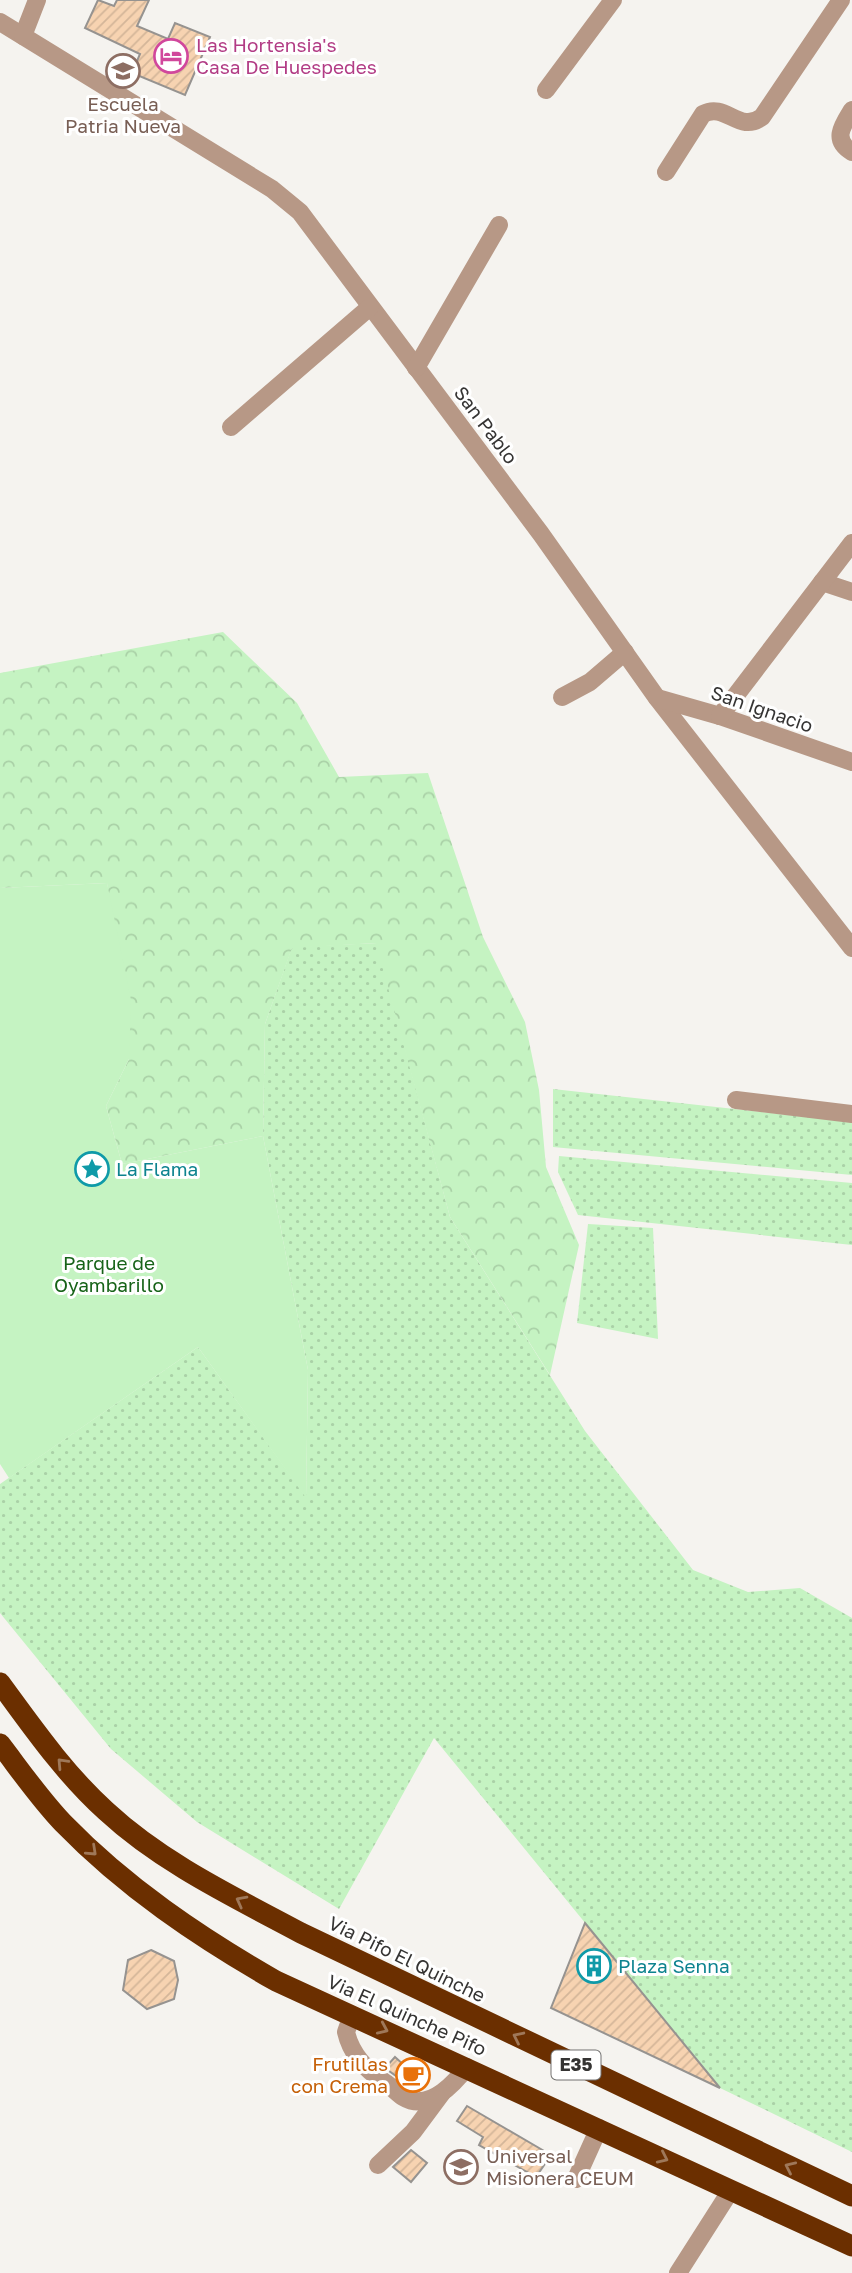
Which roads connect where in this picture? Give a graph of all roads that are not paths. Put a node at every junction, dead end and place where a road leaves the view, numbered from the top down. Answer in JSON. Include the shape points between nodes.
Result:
{"nodes":[{"id":1,"x":37,"y":0,"type":"edge"},
{"id":2,"x":613,"y":0,"type":"edge"},
{"id":3,"x":841,"y":0,"type":"edge"},
{"id":4,"x":0,"y":22,"type":"edge"},
{"id":5,"x":23,"y":36,"type":"junction"},
{"id":6,"x":546,"y":90,"type":"dead end"},
{"id":7,"x":852,"y":110,"type":"edge"},
{"id":8,"x":852,"y":152,"type":"edge"},
{"id":9,"x":666,"y":172,"type":"dead end"},
{"id":10,"x":499,"y":225,"type":"dead end"},
{"id":11,"x":370,"y":307,"type":"junction"},
{"id":12,"x":416,"y":368,"type":"junction"},
{"id":13,"x":231,"y":427,"type":"dead end"},
{"id":14,"x":852,"y":543,"type":"edge"},
{"id":15,"x":822,"y":582,"type":"junction"},
{"id":16,"x":852,"y":592,"type":"edge"},
{"id":17,"x":625,"y":652,"type":"junction"},
{"id":18,"x":562,"y":697,"type":"dead end"},
{"id":19,"x":657,"y":698,"type":"junction"},
{"id":20,"x":720,"y":716,"type":"junction"},
{"id":21,"x":852,"y":762,"type":"edge"},
{"id":22,"x":852,"y":948,"type":"edge"},
{"id":23,"x":736,"y":1100,"type":"dead end"},
{"id":24,"x":852,"y":1114,"type":"edge"},
{"id":25,"x":0,"y":1684,"type":"edge"},
{"id":26,"x":0,"y":1744,"type":"edge"},
{"id":27,"x":352,"y":2015,"type":"junction"},
{"id":28,"x":467,"y":2067,"type":"junction"},
{"id":29,"x":442,"y":2093,"type":"junction"},
{"id":30,"x":599,"y":2128,"type":"junction"},
{"id":31,"x":378,"y":2165,"type":"dead end"},
{"id":32,"x":576,"y":2179,"type":"dead end"},
{"id":33,"x":731,"y":2190,"type":"junction"},
{"id":34,"x":852,"y":2196,"type":"edge"},
{"id":35,"x":852,"y":2246,"type":"edge"},
{"id":36,"x":678,"y":2273,"type":"edge"}],
"edges":[{"from":1,"to":5,"type":"street"},
{"from":2,"to":6,"type":"street"},
{"from":3,"to":9,"type":"street","via":[[762,117],[746,124],[720,112],[703,114]]},
{"from":4,"to":5,"type":"street","name":"San Pablo"},
{"from":5,"to":11,"type":"street","name":"San Pablo","via":[[272,189],[300,212]]},
{"from":7,"to":8,"type":"street","via":[[839,139]]},
{"from":10,"to":12,"type":"street"},
{"from":11,"to":12,"type":"street","name":"San Pablo"},
{"from":11,"to":13,"type":"street"},
{"from":12,"to":17,"type":"street","name":"San Pablo"},
{"from":14,"to":15,"type":"street"},
{"from":15,"to":16,"type":"street"},
{"from":15,"to":20,"type":"street"},
{"from":17,"to":18,"type":"street","via":[[590,682]]},
{"from":17,"to":19,"type":"street","name":"San Pablo"},
{"from":19,"to":20,"type":"street","name":"San Ignacio"},
{"from":19,"to":22,"type":"street","name":"San Pablo"},
{"from":20,"to":21,"type":"street","name":"San Ignacio"},
{"from":23,"to":24,"type":"street"},
{"from":34,"to":25,"type":"highway","name":"Via Pifo El Quinche","number":"E35","one_way":true,"via":[[313,1939],[219,1889],[165,1856],[106,1811],[47,1747]]},
{"from":26,"to":27,"type":"highway","name":"Via El Quinche Pifo","number":"E35","one_way":true,"via":[[62,1822],[188,1928],[276,1981]]},
{"from":27,"to":28,"type":"highway","name":"Via El Quinche Pifo","number":"E35","one_way":true},
{"from":27,"to":29,"type":"street","via":[[348,2039],[374,2076],[404,2098],[428,2100]]},
{"from":28,"to":29,"type":"street"},
{"from":28,"to":30,"type":"highway","name":"Via El Quinche Pifo","number":"E35"},
{"from":29,"to":31,"type":"street","via":[[413,2132]]},
{"from":30,"to":32,"type":"street"},
{"from":30,"to":33,"type":"highway","name":"Via El Quinche Pifo","number":"E35","one_way":true},
{"from":33,"to":35,"type":"highway","name":"Via El Quinche Pifo","number":"E35"},
{"from":33,"to":36,"type":"street"}]}
